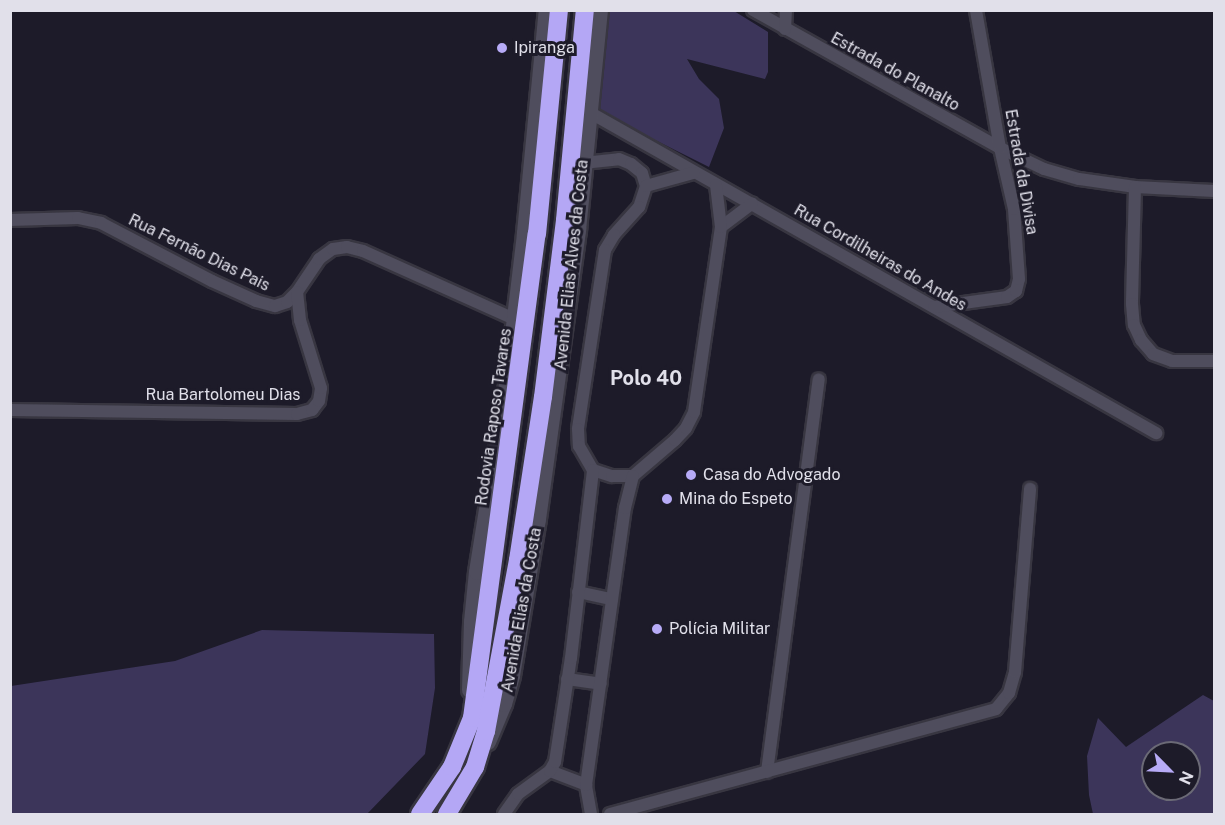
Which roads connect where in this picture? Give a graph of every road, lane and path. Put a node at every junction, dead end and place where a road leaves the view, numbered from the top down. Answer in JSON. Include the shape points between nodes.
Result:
{"nodes":[{"id":1,"x":547,"y":10,"type":"edge"},
{"id":2,"x":559,"y":10,"type":"edge"},
{"id":3,"x":585,"y":10,"type":"edge"},
{"id":4,"x":600,"y":10,"type":"edge"},
{"id":5,"x":753,"y":10,"type":"edge"},
{"id":6,"x":786,"y":10,"type":"edge"},
{"id":7,"x":976,"y":10,"type":"edge"},
{"id":8,"x":785,"y":29,"type":"junction"},
{"id":9,"x":589,"y":112,"type":"junction"},
{"id":10,"x":1000,"y":148,"type":"junction"},
{"id":11,"x":583,"y":163,"type":"junction"},
{"id":12,"x":693,"y":173,"type":"junction"},
{"id":13,"x":716,"y":185,"type":"junction"},
{"id":14,"x":646,"y":186,"type":"junction"},
{"id":15,"x":1135,"y":187,"type":"junction"},
{"id":16,"x":1215,"y":191,"type":"edge"},
{"id":17,"x":752,"y":204,"type":"junction"},
{"id":18,"x":10,"y":220,"type":"edge"},
{"id":19,"x":721,"y":227,"type":"junction"},
{"id":20,"x":297,"y":292,"type":"junction"},
{"id":21,"x":934,"y":307,"type":"junction"},
{"id":22,"x":514,"y":319,"type":"junction"},
{"id":23,"x":1215,"y":361,"type":"edge"},
{"id":24,"x":819,"y":379,"type":"dead end"},
{"id":25,"x":10,"y":410,"type":"edge"},
{"id":26,"x":1155,"y":433,"type":"dead end"},
{"id":27,"x":593,"y":470,"type":"junction"},
{"id":28,"x":633,"y":476,"type":"junction"},
{"id":29,"x":1030,"y":489,"type":"dead end"},
{"id":30,"x":538,"y":519,"type":"joint"},
{"id":31,"x":578,"y":592,"type":"junction"},
{"id":32,"x":612,"y":599,"type":"junction"},
{"id":33,"x":567,"y":679,"type":"junction"},
{"id":34,"x":601,"y":684,"type":"junction"},
{"id":35,"x":472,"y":718,"type":"junction"},
{"id":36,"x":475,"y":767,"type":"junction"},
{"id":37,"x":550,"y":771,"type":"junction"},
{"id":38,"x":767,"y":772,"type":"junction"},
{"id":39,"x":586,"y":785,"type":"junction"},
{"id":40,"x":420,"y":814,"type":"edge"},
{"id":41,"x":447,"y":814,"type":"edge"},
{"id":42,"x":504,"y":814,"type":"edge"},
{"id":43,"x":591,"y":814,"type":"edge"},
{"id":44,"x":610,"y":814,"type":"edge"}],
"edges":[{"from":1,"to":22,"type":"main road"},
{"from":2,"to":35,"type":"highway","name":"Rodovia Raposo Tavares","via":[[537,234]]},
{"from":3,"to":36,"type":"highway","via":[[565,220],[532,472],[492,703]]},
{"from":4,"to":9,"type":"main road","name":"Avenida Elias Alves da Costa"},
{"from":5,"to":8,"type":"street","name":"Estrada do Planalto"},
{"from":6,"to":8,"type":"street"},
{"from":7,"to":10,"type":"street","name":"Estrada da Divisa"},
{"from":8,"to":10,"type":"street","name":"Estrada do Planalto"},
{"from":9,"to":11,"type":"main road","name":"Avenida Elias Alves da Costa"},
{"from":9,"to":12,"type":"street","name":"Rua Cordilheiras do Andes"},
{"from":10,"to":15,"type":"street","name":"Estrada do Planalto","via":[[1079,179]]},
{"from":10,"to":21,"type":"street","name":"Estrada da Divisa","via":[[1014,209],[1019,261],[1016,291],[995,300]]},
{"from":11,"to":14,"type":"street","via":[[619,159],[642,173]]},
{"from":11,"to":30,"type":"main road","name":"Avenida Elias Alves da Costa","via":[[563,348]]},
{"from":12,"to":13,"type":"street","name":"Rua Cordilheiras do Andes"},
{"from":12,"to":14,"type":"street"},
{"from":13,"to":17,"type":"street","name":"Rua Cordilheiras do Andes"},
{"from":13,"to":19,"type":"street"},
{"from":14,"to":27,"type":"street","via":[[639,207],[605,250],[578,429],[579,446]]},
{"from":15,"to":16,"type":"street","name":"Estrada do Planalto"},
{"from":15,"to":23,"type":"street","via":[[1134,325],[1154,354],[1172,361]]},
{"from":17,"to":19,"type":"street"},
{"from":17,"to":21,"type":"street","name":"Rua Cordilheiras do Andes"},
{"from":18,"to":20,"type":"street","name":"Rua Fernão Dias Pais","via":[[78,218],[101,223],[256,301],[275,306],[288,302]]},
{"from":19,"to":28,"type":"street","via":[[694,411],[675,440]]},
{"from":20,"to":22,"type":"street","name":"Rua Fernão Dias Pais","via":[[319,259],[333,249],[347,247]]},
{"from":20,"to":25,"type":"street","name":"Rua Bartolomeu Dias","via":[[300,320],[321,388],[319,401],[312,410],[297,414]]},
{"from":21,"to":26,"type":"street","name":"Rua Cordilheiras do Andes"},
{"from":22,"to":35,"type":"main road","via":[[472,622]]},
{"from":24,"to":38,"type":"street"},
{"from":27,"to":28,"type":"street","via":[[612,476]]},
{"from":27,"to":31,"type":"street"},
{"from":28,"to":32,"type":"street"},
{"from":29,"to":38,"type":"street","via":[[1015,672],[1009,693],[996,709]]},
{"from":30,"to":36,"type":"main road","name":"Avenida Elias da Costa","via":[[512,676],[500,714]]},
{"from":31,"to":32,"type":"street"},
{"from":31,"to":33,"type":"street"},
{"from":32,"to":34,"type":"street"},
{"from":33,"to":34,"type":"street"},
{"from":33,"to":37,"type":"street","via":[[558,747]]},
{"from":34,"to":39,"type":"street"},
{"from":35,"to":40,"type":"highway","name":"Rodovia Raposo Tavares","via":[[452,767]]},
{"from":36,"to":41,"type":"highway"},
{"from":37,"to":39,"type":"street"},
{"from":37,"to":42,"type":"street","via":[[518,794]]},
{"from":38,"to":44,"type":"street"},
{"from":39,"to":43,"type":"street"}]}
